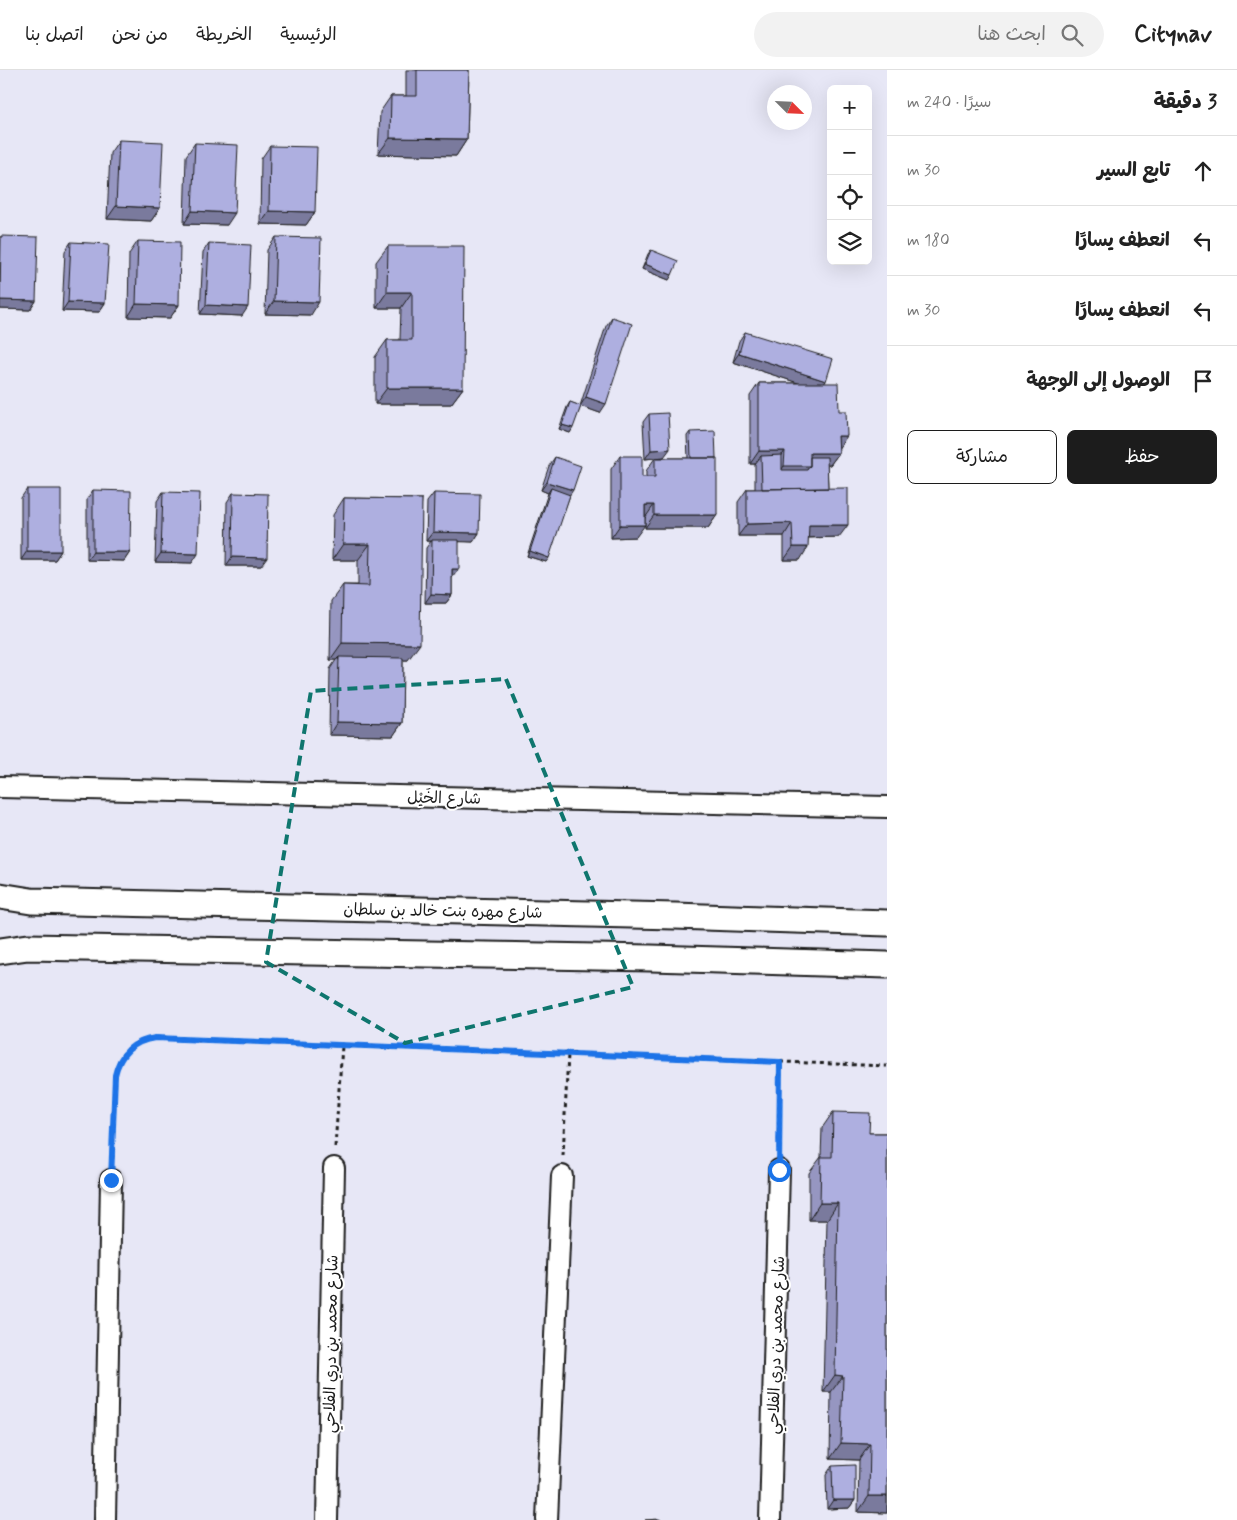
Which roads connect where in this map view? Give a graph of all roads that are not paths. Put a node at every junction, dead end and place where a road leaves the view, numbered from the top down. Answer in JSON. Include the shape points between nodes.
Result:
{"nodes":[{"id":1,"x":0,"y":788,"type":"edge"},
{"id":2,"x":887,"y":807,"type":"edge"},
{"id":3,"x":0,"y":896,"type":"edge"},
{"id":4,"x":887,"y":923,"type":"edge"},
{"id":5,"x":0,"y":951,"type":"edge"},
{"id":6,"x":887,"y":965,"type":"edge"},
{"id":7,"x":334,"y":1168,"type":"road end"},
{"id":8,"x":779,"y":1170,"type":"road end"},
{"id":9,"x":562,"y":1176,"type":"road end"},
{"id":10,"x":111,"y":1180,"type":"road end"},
{"id":11,"x":105,"y":1520,"type":"edge"},
{"id":12,"x":327,"y":1520,"type":"edge"},
{"id":13,"x":548,"y":1520,"type":"edge"},
{"id":14,"x":770,"y":1520,"type":"edge"}],
"edges":[{"from":1,"to":2,"type":"street","name":"شارع الخَيْل"},
{"from":3,"to":4,"type":"street","name":"شارع مهره بنت خالد بن سلطان","via":[[31,901]]},
{"from":5,"to":6,"type":"street","via":[[28,947]]},
{"from":7,"to":12,"type":"street","name":"شارع محمد بن دري الفلاحي"},
{"from":8,"to":14,"type":"street","name":"شارع محمد بن دري الفلاحي"},
{"from":9,"to":13,"type":"street"},
{"from":10,"to":11,"type":"street"}]}
